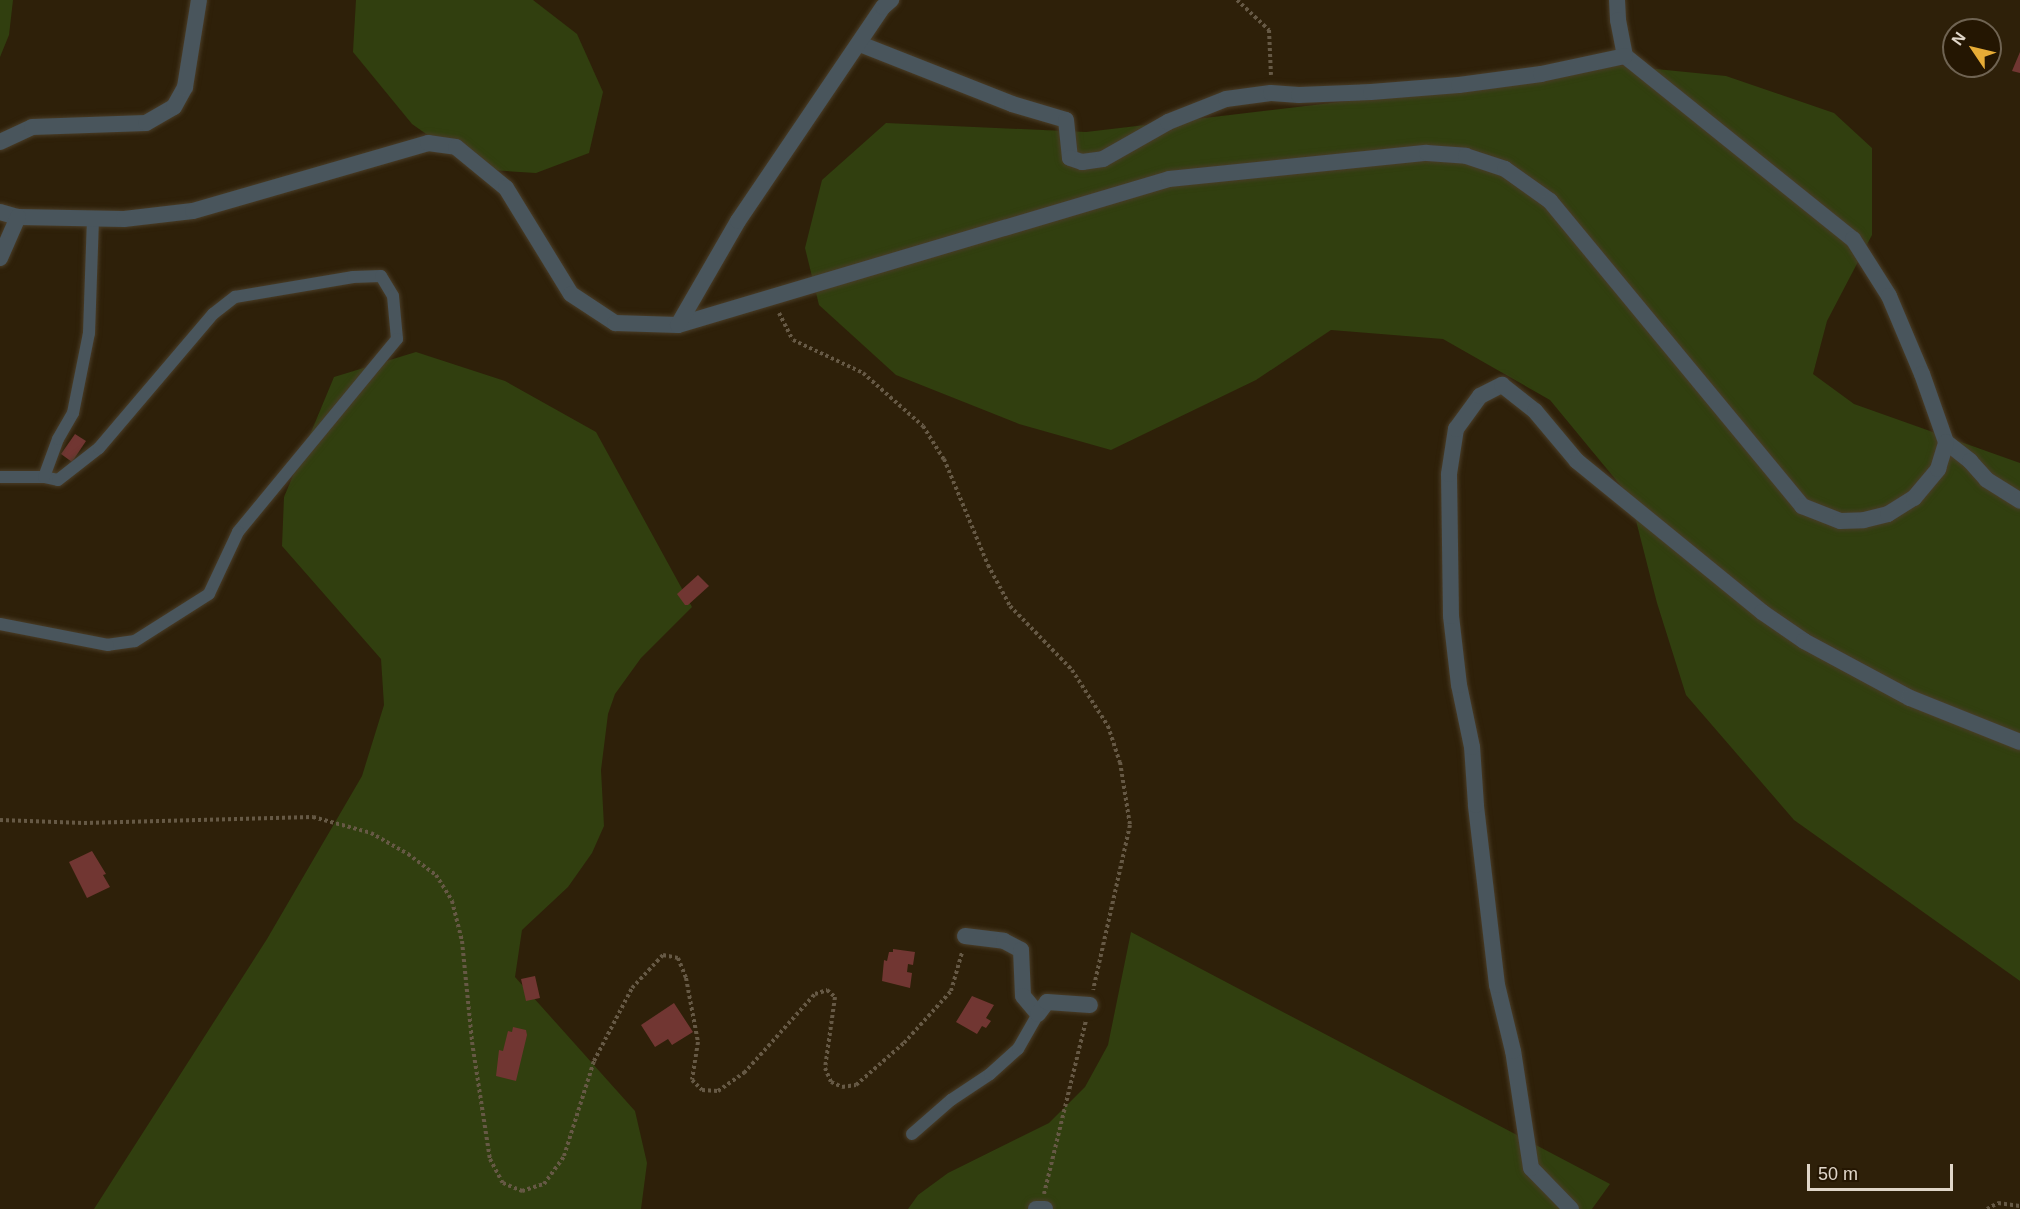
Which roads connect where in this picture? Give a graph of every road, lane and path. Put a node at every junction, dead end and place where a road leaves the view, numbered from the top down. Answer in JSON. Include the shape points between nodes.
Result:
{"nodes":[{"id":1,"x":199,"y":0,"type":"edge"},
{"id":2,"x":1237,"y":0,"type":"edge"},
{"id":3,"x":1617,"y":0,"type":"edge"},
{"id":4,"x":884,"y":2,"type":"edge"},
{"id":5,"x":860,"y":44,"type":"junction"},
{"id":6,"x":1625,"y":56,"type":"junction"},
{"id":7,"x":1271,"y":93,"type":"junction"},
{"id":8,"x":0,"y":142,"type":"edge"},
{"id":9,"x":0,"y":212,"type":"edge"},
{"id":10,"x":18,"y":217,"type":"junction"},
{"id":11,"x":93,"y":219,"type":"junction"},
{"id":12,"x":0,"y":258,"type":"edge"},
{"id":13,"x":770,"y":297,"type":"junction"},
{"id":14,"x":678,"y":325,"type":"junction"},
{"id":15,"x":1946,"y":442,"type":"junction"},
{"id":16,"x":0,"y":477,"type":"edge"},
{"id":17,"x":44,"y":477,"type":"junction"},
{"id":18,"x":2020,"y":501,"type":"edge"},
{"id":19,"x":0,"y":624,"type":"edge"},
{"id":20,"x":2020,"y":742,"type":"edge"},
{"id":21,"x":0,"y":820,"type":"edge"},
{"id":22,"x":965,"y":936,"type":"joint"},
{"id":23,"x":1090,"y":1005,"type":"junction"},
{"id":24,"x":1038,"y":1014,"type":"junction"},
{"id":25,"x":912,"y":1134,"type":"dead end"},
{"id":26,"x":2020,"y":1206,"type":"edge"},
{"id":27,"x":1041,"y":1209,"type":"edge"},
{"id":28,"x":1570,"y":1209,"type":"edge"},
{"id":29,"x":1987,"y":1209,"type":"edge"}],
"edges":[{"from":1,"to":8,"type":"street","via":[[185,87],[174,107],[146,123],[32,127]]},
{"from":2,"to":7,"type":"path","via":[[1269,30]]},
{"from":3,"to":6,"type":"street"},
{"from":4,"to":5,"type":"street"},
{"from":5,"to":7,"type":"street","via":[[1012,104],[1066,120],[1070,158],[1082,162],[1103,159],[1168,122],[1226,99]]},
{"from":5,"to":14,"type":"street","via":[[738,221]]},
{"from":6,"to":7,"type":"street","via":[[1541,74],[1459,85],[1323,94]]},
{"from":6,"to":15,"type":"street","via":[[1853,239],[1889,296]]},
{"from":9,"to":10,"type":"street"},
{"from":10,"to":11,"type":"street"},
{"from":10,"to":12,"type":"street"},
{"from":11,"to":14,"type":"street","via":[[193,211],[428,143],[456,147],[506,188],[571,294],[615,323]]},
{"from":11,"to":17,"type":"lane","via":[[90,333],[73,413]]},
{"from":13,"to":14,"type":"street"},
{"from":13,"to":15,"type":"street","via":[[1169,179],[1427,153],[1466,156],[1505,169],[1550,201],[1802,506],[1840,520],[1888,514],[1914,498],[1938,469]]},
{"from":13,"to":23,"type":"path","via":[[793,340],[863,373],[923,426],[945,459],[988,565],[1010,606],[1072,670],[1108,726],[1120,762],[1130,825]]},
{"from":15,"to":18,"type":"street","via":[[1987,480]]},
{"from":16,"to":17,"type":"lane"},
{"from":17,"to":19,"type":"lane","via":[[58,480],[99,448],[213,314],[235,297],[381,276],[393,296],[397,339],[238,532],[209,594],[135,641],[108,645]]},
{"from":20,"to":28,"type":"street","via":[[1910,698],[1804,641],[1762,612],[1577,461],[1535,411],[1502,385],[1479,396],[1456,429],[1449,474],[1451,616],[1459,685],[1473,747],[1497,985],[1513,1051],[1529,1159],[1531,1168]]},
{"from":21,"to":22,"type":"path","via":[[84,823],[313,817],[371,833],[408,854],[436,875],[452,902],[462,941],[490,1159],[503,1183],[522,1191],[544,1185],[564,1156],[594,1061],[632,988],[663,955],[678,958],[686,978],[698,1042],[692,1080],[702,1090],[718,1091],[744,1073],[815,994],[827,990],[836,997],[825,1068],[831,1082],[842,1087],[856,1085],[904,1043],[951,991]]},
{"from":22,"to":24,"type":"street","via":[[1005,941],[1021,950],[1023,996]]},
{"from":23,"to":24,"type":"street","via":[[1047,1002]]},
{"from":23,"to":27,"type":"path"},
{"from":24,"to":25,"type":"lane","via":[[1018,1049]]},
{"from":26,"to":29,"type":"path","via":[[1998,1203]]}]}
